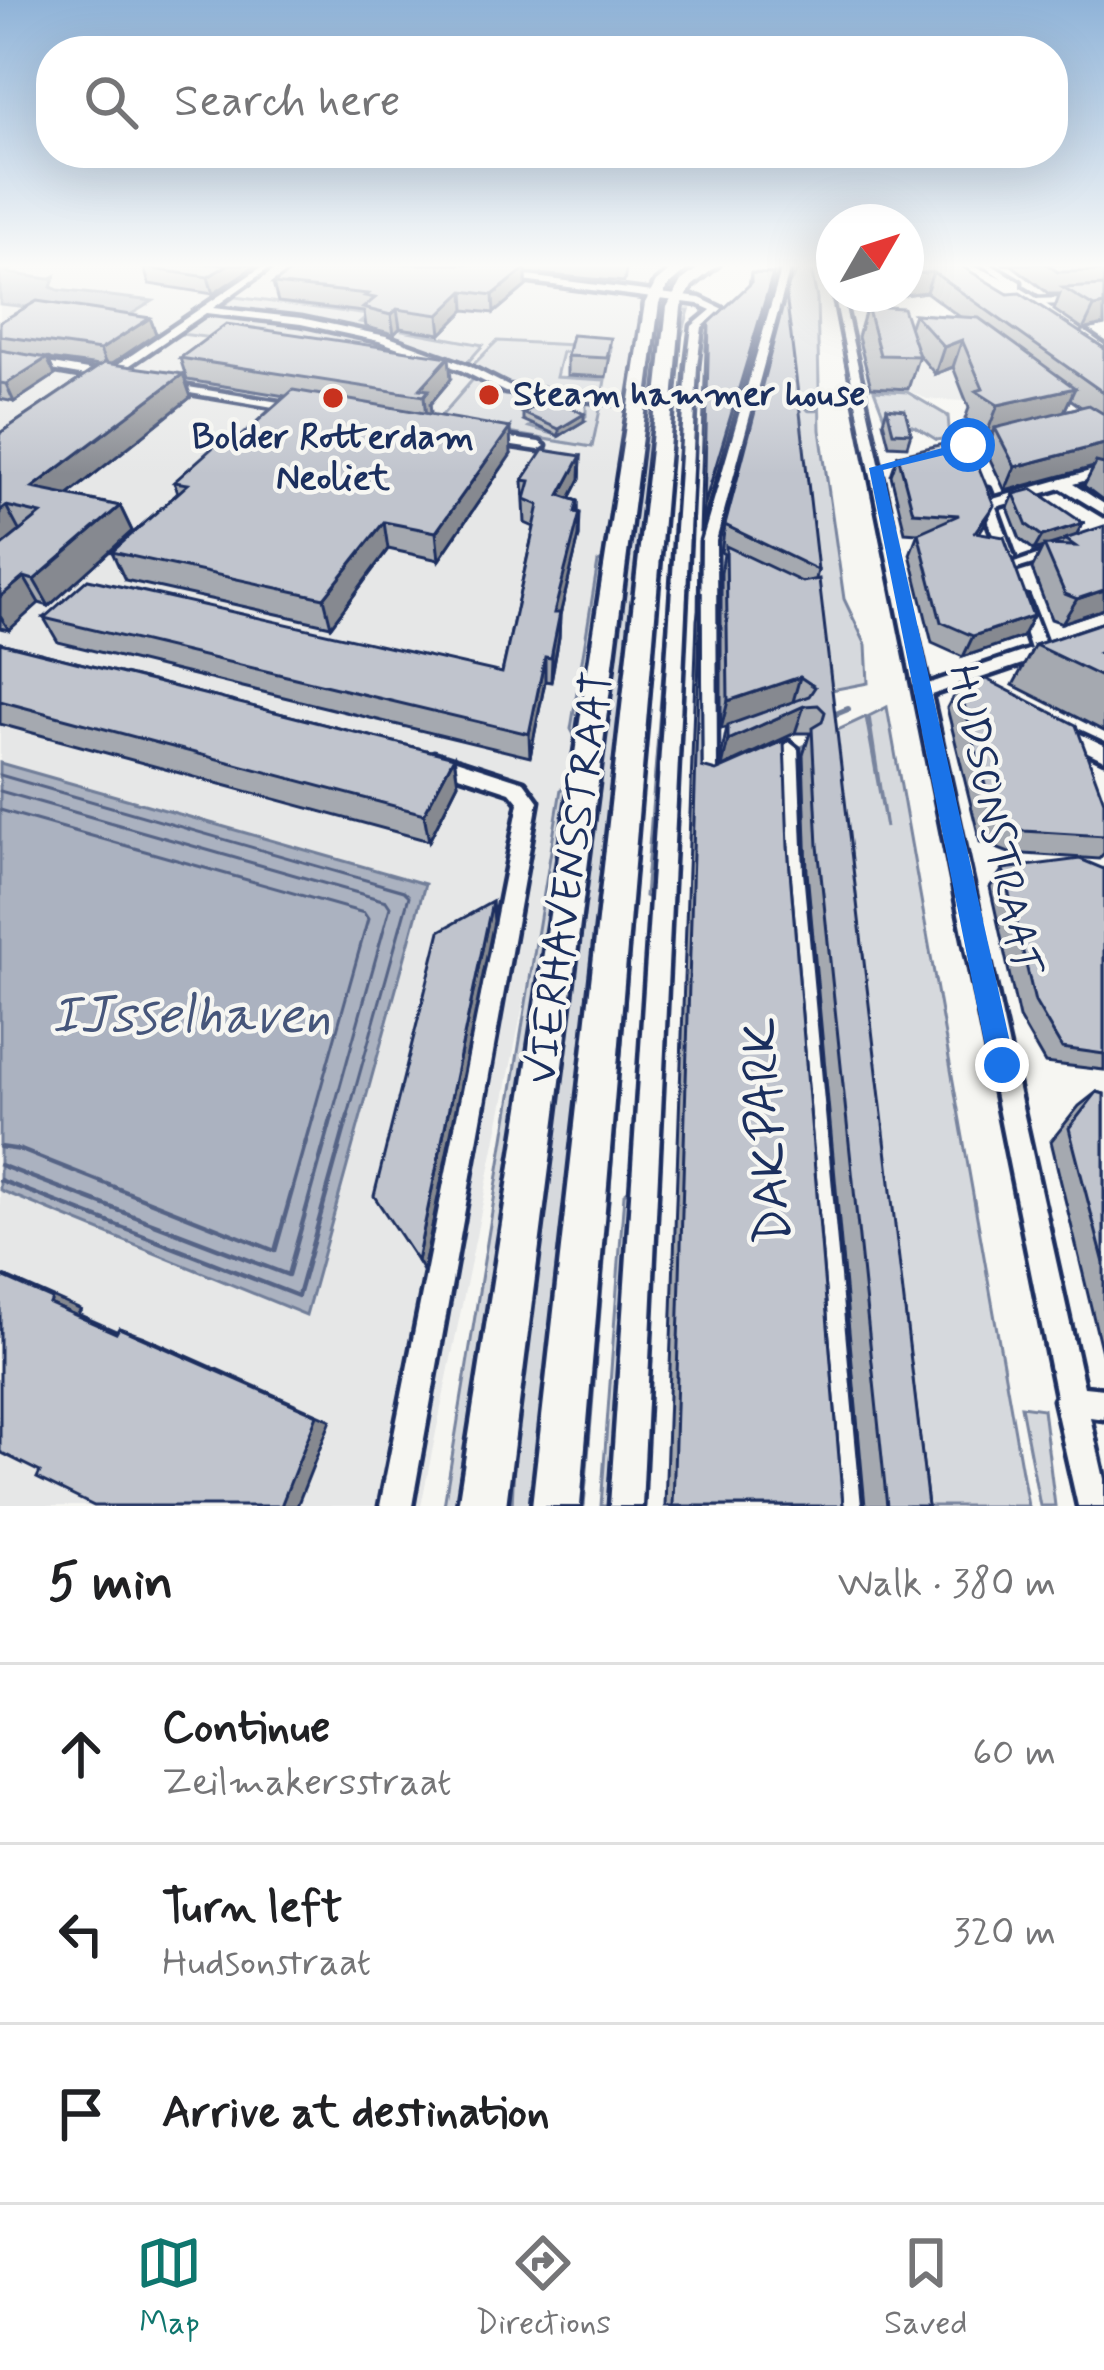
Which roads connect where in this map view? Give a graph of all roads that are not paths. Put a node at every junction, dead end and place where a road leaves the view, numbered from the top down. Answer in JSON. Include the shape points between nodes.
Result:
{"nodes":[{"id":1,"x":169,"y":334,"type":"edge"},
{"id":2,"x":364,"y":334,"type":"edge"},
{"id":3,"x":657,"y":334,"type":"edge"},
{"id":4,"x":660,"y":334,"type":"edge"},
{"id":5,"x":696,"y":334,"type":"edge"},
{"id":6,"x":768,"y":334,"type":"edge"},
{"id":7,"x":856,"y":334,"type":"edge"},
{"id":8,"x":1064,"y":334,"type":"edge"},
{"id":9,"x":1075,"y":334,"type":"edge"},
{"id":10,"x":1104,"y":352,"type":"edge"},
{"id":11,"x":0,"y":358,"type":"edge"},
{"id":12,"x":1104,"y":366,"type":"edge"},
{"id":13,"x":108,"y":377,"type":"junction"},
{"id":14,"x":126,"y":380,"type":"edge"},
{"id":15,"x":143,"y":382,"type":"edge"},
{"id":16,"x":90,"y":390,"type":"edge"},
{"id":17,"x":612,"y":400,"type":"dead end"},
{"id":18,"x":315,"y":410,"type":"edge"},
{"id":19,"x":1036,"y":429,"type":"edge"},
{"id":20,"x":470,"y":436,"type":"edge"},
{"id":21,"x":968,"y":445,"type":"junction"},
{"id":22,"x":539,"y":446,"type":"edge"},
{"id":23,"x":928,"y":455,"type":"edge"},
{"id":24,"x":975,"y":465,"type":"edge"},
{"id":25,"x":1104,"y":471,"type":"edge"},
{"id":26,"x":1063,"y":483,"type":"junction"},
{"id":27,"x":982,"y":485,"type":"edge"},
{"id":28,"x":1029,"y":493,"type":"junction"},
{"id":29,"x":988,"y":505,"type":"junction"},
{"id":30,"x":1046,"y":505,"type":"edge"},
{"id":31,"x":1104,"y":510,"type":"edge"},
{"id":32,"x":1075,"y":547,"type":"edge"},
{"id":33,"x":707,"y":556,"type":"junction"},
{"id":34,"x":726,"y":566,"type":"edge"},
{"id":35,"x":1010,"y":567,"type":"junction"},
{"id":36,"x":1061,"y":645,"type":"edge"},
{"id":37,"x":1040,"y":652,"type":"junction"},
{"id":38,"x":922,"y":692,"type":"junction"},
{"id":39,"x":1041,"y":720,"type":"edge"},
{"id":40,"x":787,"y":750,"type":"edge"},
{"id":41,"x":407,"y":753,"type":"edge"},
{"id":42,"x":1104,"y":756,"type":"edge"},
{"id":43,"x":1086,"y":776,"type":"edge"},
{"id":44,"x":728,"y":777,"type":"edge"},
{"id":45,"x":1069,"y":1400,"type":"junction"},
{"id":46,"x":1104,"y":1404,"type":"edge"},
{"id":47,"x":396,"y":1506,"type":"edge"},
{"id":48,"x":482,"y":1506,"type":"edge"},
{"id":49,"x":556,"y":1506,"type":"edge"},
{"id":50,"x":626,"y":1506,"type":"edge"},
{"id":51,"x":845,"y":1506,"type":"edge"},
{"id":52,"x":1094,"y":1506,"type":"edge"}],
"edges":[{"from":1,"to":13,"type":"street"},
{"from":2,"to":17,"type":"street","via":[[514,391]]},
{"from":3,"to":48,"type":"main road","name":"VIERHAVENSSTRAAT"},
{"from":4,"to":49,"type":"main road","name":"VIERHAVENSSTRAAT"},
{"from":5,"to":50,"type":"street","name":"VIERHAVENSSTRAAT"},
{"from":6,"to":33,"type":"street"},
{"from":7,"to":38,"type":"street","name":"HUDSONSTRAAT"},
{"from":8,"to":12,"type":"main road"},
{"from":9,"to":10,"type":"main road"},
{"from":11,"to":13,"type":"street"},
{"from":13,"to":14,"type":"street"},
{"from":13,"to":16,"type":"street"},
{"from":15,"to":18,"type":"street"},
{"from":19,"to":21,"type":"street"},
{"from":20,"to":22,"type":"street"},
{"from":21,"to":23,"type":"street"},
{"from":21,"to":24,"type":"street"},
{"from":25,"to":26,"type":"street"},
{"from":26,"to":28,"type":"street"},
{"from":26,"to":31,"type":"street"},
{"from":27,"to":29,"type":"street"},
{"from":28,"to":29,"type":"street"},
{"from":28,"to":30,"type":"street"},
{"from":29,"to":35,"type":"street"},
{"from":32,"to":35,"type":"street"},
{"from":33,"to":34,"type":"street"},
{"from":33,"to":44,"type":"street","via":[[718,742],[708,787]]},
{"from":35,"to":37,"type":"street"},
{"from":36,"to":37,"type":"street"},
{"from":37,"to":38,"type":"street","via":[[986,679]]},
{"from":38,"to":45,"type":"street","name":"HUDSONSTRAAT"},
{"from":39,"to":42,"type":"street"},
{"from":40,"to":51,"type":"street","name":"DAKPARK"},
{"from":41,"to":47,"type":"street","name":"VIERHAVENSSTRAAT","via":[[494,777],[527,796]]},
{"from":42,"to":43,"type":"street"},
{"from":45,"to":46,"type":"street"},
{"from":45,"to":52,"type":"street","name":"HUDSONSTRAAT"}]}
